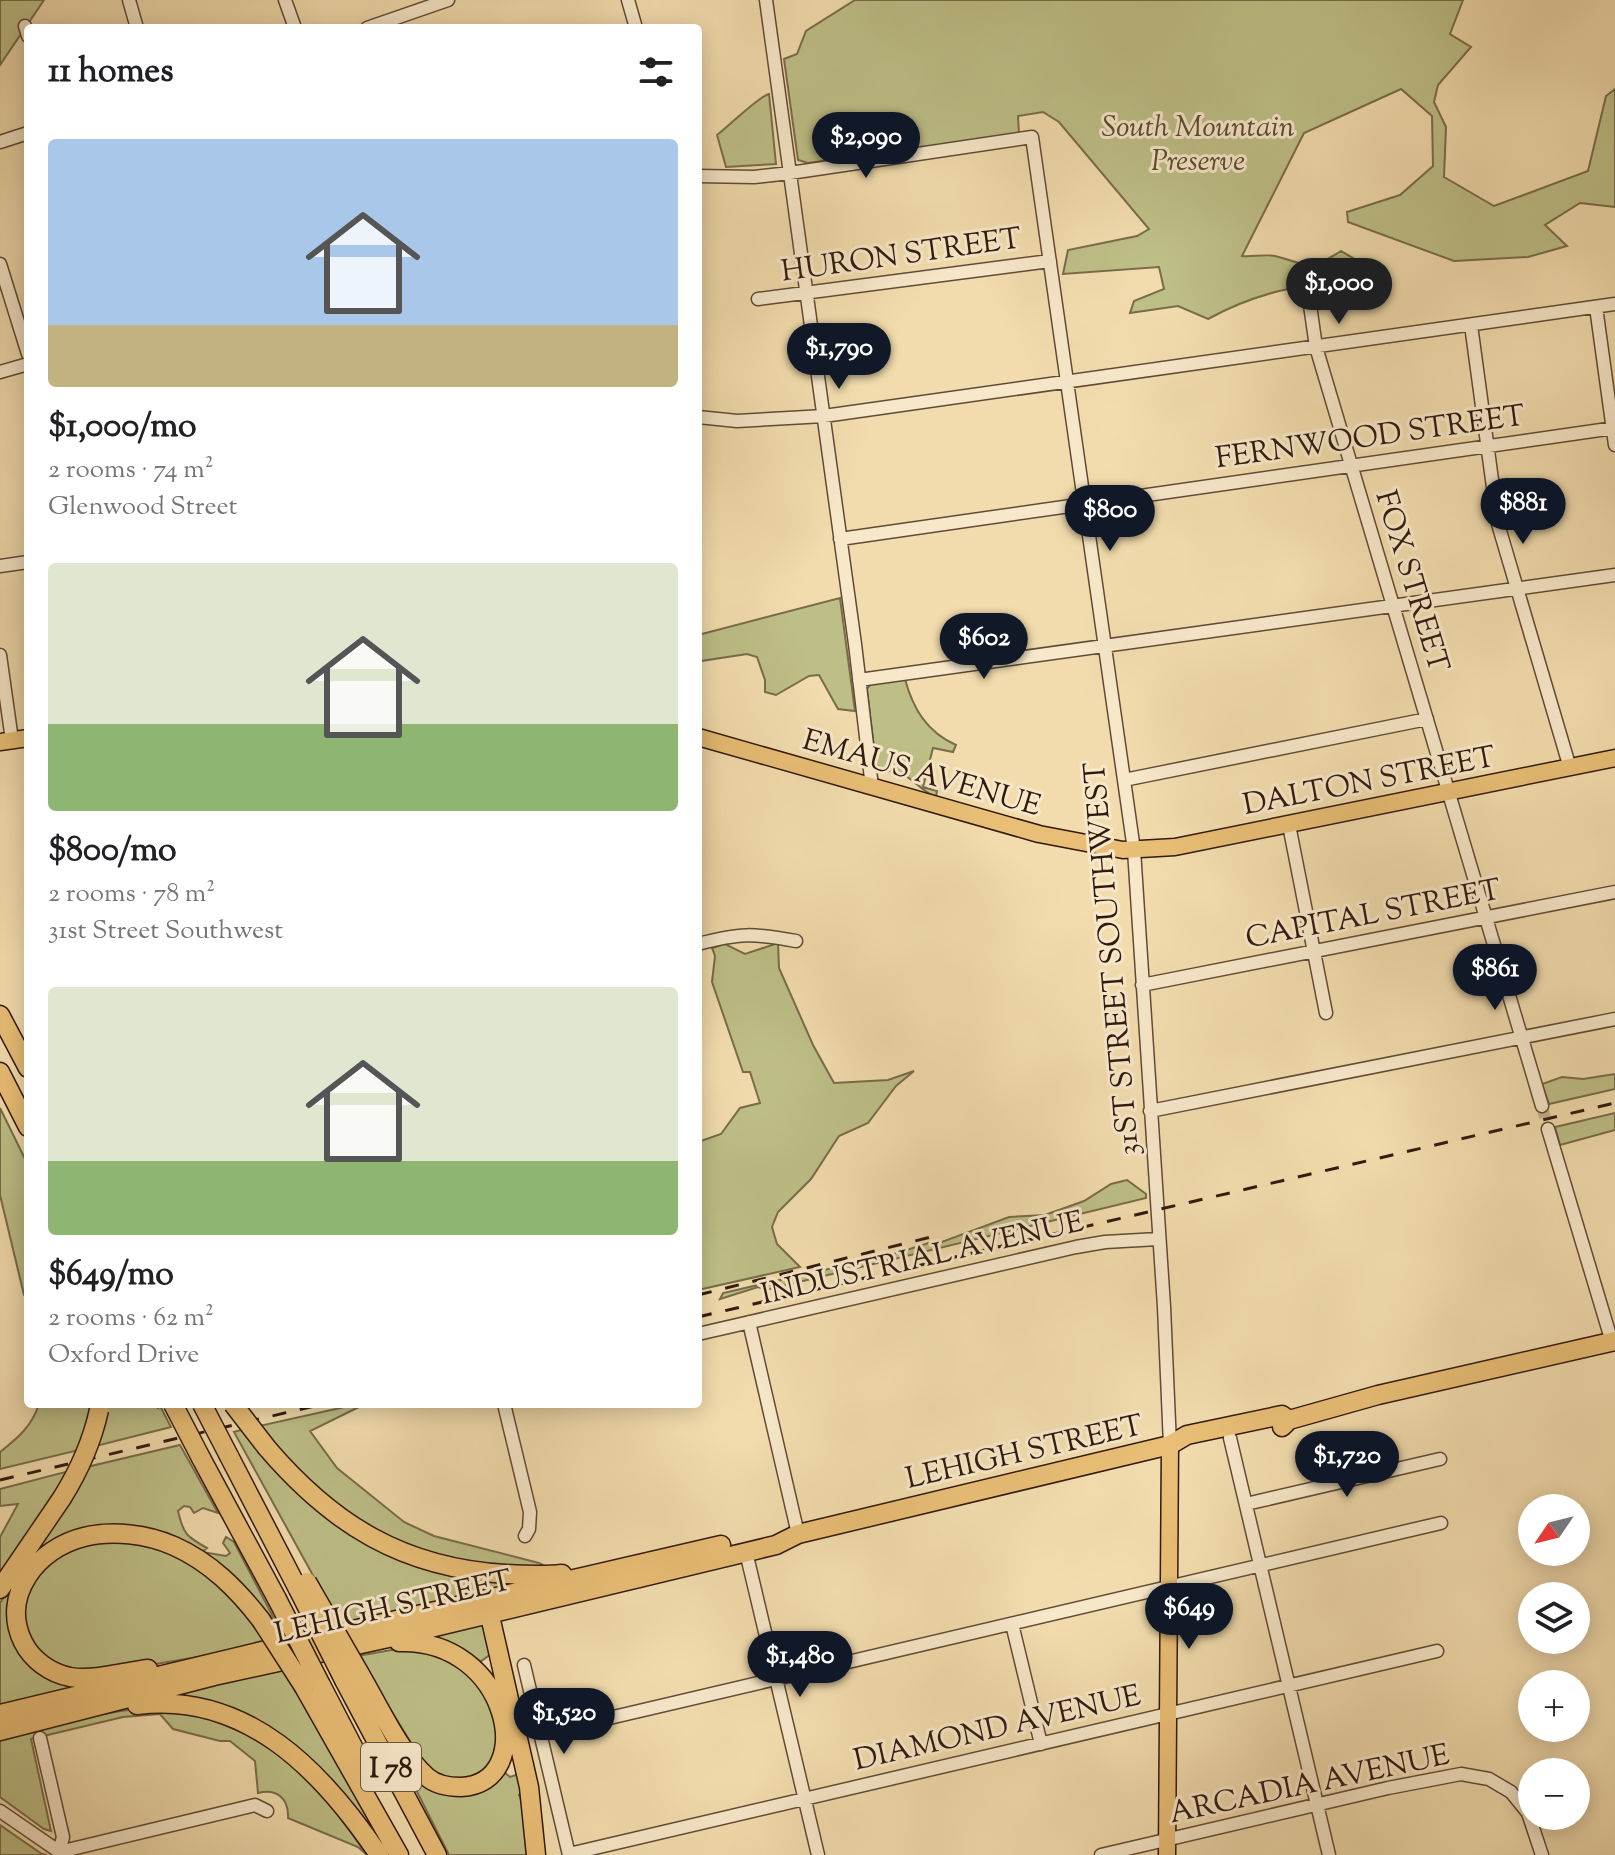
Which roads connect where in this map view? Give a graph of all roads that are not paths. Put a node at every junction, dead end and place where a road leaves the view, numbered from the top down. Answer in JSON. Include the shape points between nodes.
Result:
{"nodes":[{"id":1,"x":129,"y":0,"type":"edge"},
{"id":2,"x":285,"y":0,"type":"edge"},
{"id":3,"x":448,"y":0,"type":"edge"},
{"id":4,"x":628,"y":0,"type":"edge"},
{"id":5,"x":766,"y":0,"type":"edge"},
{"id":6,"x":136,"y":24,"type":"edge"},
{"id":7,"x":294,"y":24,"type":"edge"},
{"id":8,"x":379,"y":24,"type":"edge"},
{"id":9,"x":635,"y":24,"type":"edge"},
{"id":10,"x":24,"y":134,"type":"edge"},
{"id":11,"x":0,"y":142,"type":"edge"},
{"id":12,"x":790,"y":173,"type":"junction"},
{"id":13,"x":702,"y":176,"type":"edge"},
{"id":14,"x":1050,"y":261,"type":"junction"},
{"id":15,"x":0,"y":264,"type":"edge"},
{"id":16,"x":1308,"y":291,"type":"dead end"},
{"id":17,"x":807,"y":294,"type":"junction"},
{"id":18,"x":758,"y":299,"type":"dead end"},
{"id":19,"x":1615,"y":304,"type":"edge"},
{"id":20,"x":1596,"y":307,"type":"junction"},
{"id":21,"x":1471,"y":325,"type":"junction"},
{"id":22,"x":24,"y":341,"type":"edge"},
{"id":23,"x":1316,"y":347,"type":"junction"},
{"id":24,"x":24,"y":365,"type":"edge"},
{"id":25,"x":0,"y":372,"type":"edge"},
{"id":26,"x":1067,"y":383,"type":"junction"},
{"id":27,"x":824,"y":416,"type":"junction"},
{"id":28,"x":702,"y":417,"type":"edge"},
{"id":29,"x":1614,"y":428,"type":"edge"},
{"id":30,"x":1615,"y":445,"type":"edge"},
{"id":31,"x":1488,"y":446,"type":"junction"},
{"id":32,"x":1351,"y":466,"type":"junction"},
{"id":33,"x":1085,"y":504,"type":"junction"},
{"id":34,"x":840,"y":539,"type":"junction"},
{"id":35,"x":24,"y":563,"type":"edge"},
{"id":36,"x":0,"y":566,"type":"edge"},
{"id":37,"x":1615,"y":575,"type":"edge"},
{"id":38,"x":1517,"y":590,"type":"junction"},
{"id":39,"x":1393,"y":607,"type":"junction"},
{"id":40,"x":1105,"y":646,"type":"junction"},
{"id":41,"x":0,"y":655,"type":"edge"},
{"id":42,"x":859,"y":680,"type":"junction"},
{"id":43,"x":1427,"y":719,"type":"junction"},
{"id":44,"x":702,"y":738,"type":"edge"},
{"id":45,"x":13,"y":740,"type":"edge"},
{"id":46,"x":1615,"y":758,"type":"edge"},
{"id":47,"x":1570,"y":768,"type":"junction"},
{"id":48,"x":1124,"y":780,"type":"junction"},
{"id":49,"x":872,"y":787,"type":"junction"},
{"id":50,"x":1449,"y":792,"type":"junction"},
{"id":51,"x":1289,"y":825,"type":"junction"},
{"id":52,"x":1134,"y":850,"type":"junction"},
{"id":53,"x":1615,"y":892,"type":"edge"},
{"id":54,"x":1486,"y":917,"type":"junction"},
{"id":55,"x":796,"y":941,"type":"dead end"},
{"id":56,"x":702,"y":943,"type":"edge"},
{"id":57,"x":1314,"y":952,"type":"junction"},
{"id":58,"x":1142,"y":985,"type":"junction"},
{"id":59,"x":1326,"y":1013,"type":"dead end"},
{"id":60,"x":0,"y":1015,"type":"edge"},
{"id":61,"x":1615,"y":1019,"type":"edge"},
{"id":62,"x":1521,"y":1036,"type":"junction"},
{"id":63,"x":24,"y":1060,"type":"edge"},
{"id":64,"x":0,"y":1072,"type":"edge"},
{"id":65,"x":14,"y":1100,"type":"junction"},
{"id":66,"x":1542,"y":1106,"type":"tunnel mouth"},
{"id":67,"x":1150,"y":1111,"type":"junction"},
{"id":68,"x":24,"y":1119,"type":"edge"},
{"id":69,"x":24,"y":1124,"type":"edge"},
{"id":70,"x":1548,"y":1129,"type":"tunnel mouth"},
{"id":71,"x":1158,"y":1239,"type":"junction"},
{"id":72,"x":749,"y":1322,"type":"junction"},
{"id":73,"x":702,"y":1333,"type":"edge"},
{"id":74,"x":1613,"y":1342,"type":"edge"},
{"id":75,"x":100,"y":1408,"type":"edge"},
{"id":76,"x":175,"y":1408,"type":"edge"},
{"id":77,"x":204,"y":1408,"type":"edge"},
{"id":78,"x":236,"y":1408,"type":"edge"},
{"id":79,"x":505,"y":1408,"type":"edge"},
{"id":80,"x":1289,"y":1420,"type":"junction"},
{"id":81,"x":1230,"y":1438,"type":"junction"},
{"id":82,"x":1170,"y":1445,"type":"junction"},
{"id":83,"x":1440,"y":1459,"type":"dead end"},
{"id":84,"x":1246,"y":1504,"type":"junction"},
{"id":85,"x":1441,"y":1523,"type":"dead end"},
{"id":86,"x":798,"y":1534,"type":"junction"},
{"id":87,"x":525,"y":1536,"type":"dead end"},
{"id":88,"x":746,"y":1552,"type":"junction"},
{"id":89,"x":632,"y":1565,"type":"junction"},
{"id":90,"x":1260,"y":1565,"type":"junction"},
{"id":91,"x":1167,"y":1587,"type":"junction"},
{"id":92,"x":0,"y":1589,"type":"edge"},
{"id":93,"x":488,"y":1607,"type":"junction"},
{"id":94,"x":1012,"y":1624,"type":"junction"},
{"id":95,"x":352,"y":1644,"type":"junction"},
{"id":96,"x":262,"y":1651,"type":"junction"},
{"id":97,"x":1437,"y":1651,"type":"dead end"},
{"id":98,"x":524,"y":1665,"type":"dead end"},
{"id":99,"x":352,"y":1677,"type":"junction"},
{"id":100,"x":776,"y":1679,"type":"junction"},
{"id":101,"x":313,"y":1686,"type":"junction"},
{"id":102,"x":1289,"y":1686,"type":"junction"},
{"id":103,"x":74,"y":1713,"type":"junction"},
{"id":104,"x":0,"y":1714,"type":"edge"},
{"id":105,"x":1169,"y":1714,"type":"junction"},
{"id":106,"x":0,"y":1731,"type":"edge"},
{"id":107,"x":541,"y":1734,"type":"junction"},
{"id":108,"x":40,"y":1738,"type":"dead end"},
{"id":109,"x":1041,"y":1744,"type":"junction"},
{"id":110,"x":805,"y":1799,"type":"junction"},
{"id":111,"x":1317,"y":1804,"type":"junction"},
{"id":112,"x":0,"y":1810,"type":"edge"},
{"id":113,"x":267,"y":1811,"type":"dead end"},
{"id":114,"x":1168,"y":1847,"type":"edge"},
{"id":115,"x":62,"y":1853,"type":"edge"},
{"id":116,"x":569,"y":1854,"type":"edge"},
{"id":117,"x":379,"y":1855,"type":"edge"},
{"id":118,"x":399,"y":1855,"type":"edge"},
{"id":119,"x":409,"y":1855,"type":"edge"},
{"id":120,"x":437,"y":1855,"type":"edge"},
{"id":121,"x":536,"y":1855,"type":"edge"},
{"id":122,"x":818,"y":1855,"type":"edge"},
{"id":123,"x":1101,"y":1855,"type":"edge"},
{"id":124,"x":1329,"y":1855,"type":"edge"},
{"id":125,"x":1542,"y":1855,"type":"edge"}],
"edges":[{"from":1,"to":6,"type":"street"},
{"from":2,"to":7,"type":"street"},
{"from":3,"to":8,"type":"street"},
{"from":4,"to":9,"type":"street"},
{"from":5,"to":12,"type":"street"},
{"from":10,"to":11,"type":"street"},
{"from":12,"to":13,"type":"street"},
{"from":12,"to":14,"type":"street","name":"31ST STREET SOUTHWEST","via":[[1032,137]]},
{"from":12,"to":17,"type":"street"},
{"from":14,"to":17,"type":"street","name":"HURON STREET"},
{"from":14,"to":26,"type":"street","name":"31ST STREET SOUTHWEST"},
{"from":15,"to":22,"type":"street"},
{"from":16,"to":23,"type":"street","name":"FOX STREET"},
{"from":17,"to":18,"type":"street","name":"HURON STREET"},
{"from":17,"to":27,"type":"street"},
{"from":19,"to":20,"type":"street"},
{"from":20,"to":21,"type":"street"},
{"from":20,"to":29,"type":"street"},
{"from":21,"to":23,"type":"street"},
{"from":21,"to":31,"type":"street"},
{"from":23,"to":26,"type":"street"},
{"from":23,"to":32,"type":"street","name":"FOX STREET"},
{"from":24,"to":25,"type":"street"},
{"from":26,"to":27,"type":"street"},
{"from":26,"to":33,"type":"street","name":"31ST STREET SOUTHWEST"},
{"from":27,"to":28,"type":"street"},
{"from":27,"to":34,"type":"street"},
{"from":29,"to":30,"type":"street"},
{"from":29,"to":31,"type":"street","name":"FERNWOOD STREET"},
{"from":31,"to":32,"type":"street","name":"FERNWOOD STREET"},
{"from":31,"to":38,"type":"street","via":[[1498,524]]},
{"from":32,"to":33,"type":"street","name":"FERNWOOD STREET"},
{"from":32,"to":39,"type":"street","name":"FOX STREET"},
{"from":33,"to":34,"type":"street","name":"FERNWOOD STREET"},
{"from":33,"to":40,"type":"street","name":"31ST STREET SOUTHWEST"},
{"from":34,"to":42,"type":"street"},
{"from":35,"to":36,"type":"street"},
{"from":37,"to":38,"type":"street"},
{"from":38,"to":39,"type":"street"},
{"from":38,"to":47,"type":"street"},
{"from":39,"to":40,"type":"street"},
{"from":39,"to":43,"type":"street","name":"FOX STREET"},
{"from":40,"to":42,"type":"street"},
{"from":40,"to":48,"type":"street","name":"31ST STREET SOUTHWEST"},
{"from":41,"to":45,"type":"street"},
{"from":42,"to":49,"type":"street"},
{"from":43,"to":48,"type":"street"},
{"from":43,"to":50,"type":"street","name":"FOX STREET"},
{"from":44,"to":49,"type":"main road","name":"EMAUS AVENUE"},
{"from":46,"to":47,"type":"main road","name":"DALTON STREET"},
{"from":47,"to":50,"type":"main road","name":"DALTON STREET"},
{"from":48,"to":52,"type":"street","name":"31ST STREET SOUTHWEST"},
{"from":49,"to":52,"type":"main road","name":"EMAUS AVENUE","via":[[1039,834]]},
{"from":50,"to":51,"type":"main road","name":"DALTON STREET"},
{"from":50,"to":54,"type":"street","name":"FOX STREET"},
{"from":51,"to":52,"type":"main road","name":"DALTON STREET"},
{"from":51,"to":57,"type":"street"},
{"from":52,"to":58,"type":"street","name":"31ST STREET SOUTHWEST"},
{"from":53,"to":54,"type":"street","name":"CAPITAL STREET"},
{"from":54,"to":57,"type":"street","name":"CAPITAL STREET"},
{"from":54,"to":62,"type":"street","name":"FOX STREET"},
{"from":55,"to":56,"type":"street","via":[[736,934]]},
{"from":57,"to":58,"type":"street","name":"CAPITAL STREET"},
{"from":57,"to":59,"type":"street"},
{"from":58,"to":67,"type":"street","name":"31ST STREET SOUTHWEST"},
{"from":60,"to":63,"type":"highway"},
{"from":61,"to":62,"type":"street"},
{"from":62,"to":66,"type":"street","name":"FOX STREET"},
{"from":62,"to":67,"type":"street"},
{"from":64,"to":65,"type":"highway"},
{"from":65,"to":68,"type":"highway"},
{"from":65,"to":69,"type":"highway"},
{"from":67,"to":71,"type":"street","name":"31ST STREET SOUTHWEST"},
{"from":70,"to":74,"type":"street"},
{"from":71,"to":72,"type":"street","name":"INDUSTRIAL AVENUE","via":[[1076,1247]]},
{"from":71,"to":82,"type":"street","name":"31ST STREET SOUTHWEST"},
{"from":72,"to":73,"type":"street","name":"INDUSTRIAL AVENUE"},
{"from":72,"to":86,"type":"street"},
{"from":74,"to":80,"type":"highway","name":"LEHIGH STREET"},
{"from":75,"to":92,"type":"highway","bridge":true,"via":[[80,1468]]},
{"from":76,"to":101,"type":"highway","number":"I 78","bridge":true,"via":[[277,1599]]},
{"from":77,"to":99,"type":"highway","bridge":true},
{"from":78,"to":89,"type":"highway","bridge":true,"via":[[309,1493],[375,1540],[433,1563],[475,1572],[539,1575]]},
{"from":79,"to":87,"type":"street","via":[[530,1512]]},
{"from":80,"to":81,"type":"highway","name":"LEHIGH STREET","via":[[1281,1428]]},
{"from":80,"to":82,"type":"highway","name":"LEHIGH STREET","via":[[1282,1415],[1187,1435]]},
{"from":81,"to":82,"type":"highway","name":"LEHIGH STREET"},
{"from":81,"to":84,"type":"street"},
{"from":82,"to":86,"type":"highway","name":"LEHIGH STREET"},
{"from":82,"to":91,"type":"main road"},
{"from":83,"to":84,"type":"street"},
{"from":84,"to":90,"type":"street"},
{"from":85,"to":90,"type":"street"},
{"from":86,"to":88,"type":"highway","name":"LEHIGH STREET"},
{"from":86,"to":89,"type":"highway","name":"LEHIGH STREET","via":[[779,1532]]},
{"from":88,"to":93,"type":"highway","name":"LEHIGH STREET"},
{"from":88,"to":100,"type":"street"},
{"from":89,"to":93,"type":"highway","name":"LEHIGH STREET"},
{"from":90,"to":91,"type":"street"},
{"from":90,"to":102,"type":"street"},
{"from":91,"to":94,"type":"street"},
{"from":91,"to":105,"type":"main road"},
{"from":93,"to":95,"type":"highway","name":"LEHIGH STREET"},
{"from":93,"to":96,"type":"highway","name":"LEHIGH STREET"},
{"from":93,"to":121,"type":"highway","via":[[529,1787]]},
{"from":94,"to":100,"type":"street"},
{"from":94,"to":109,"type":"street"},
{"from":95,"to":99,"type":"highway","via":[[422,1643],[472,1665],[500,1708],[504,1743],[499,1764],[488,1777],[468,1786],[432,1781]]},
{"from":95,"to":103,"type":"highway","name":"LEHIGH STREET"},
{"from":96,"to":101,"type":"highway","bridge":true,"via":[[71,1677],[48,1669],[30,1654],[18,1632],[15,1610],[20,1588],[45,1556],[64,1545],[119,1534],[173,1545],[244,1598]]},
{"from":96,"to":104,"type":"highway","name":"LEHIGH STREET"},
{"from":97,"to":102,"type":"street","name":"DIAMOND AVENUE"},
{"from":98,"to":107,"type":"street"},
{"from":99,"to":120,"type":"highway","number":"I 78"},
{"from":100,"to":107,"type":"street"},
{"from":100,"to":110,"type":"street"},
{"from":101,"to":118,"type":"highway"},
{"from":101,"to":119,"type":"highway","number":"I 78"},
{"from":102,"to":105,"type":"street","name":"DIAMOND AVENUE"},
{"from":102,"to":111,"type":"street"},
{"from":103,"to":106,"type":"highway","name":"LEHIGH STREET"},
{"from":103,"to":117,"type":"highway","via":[[160,1704],[245,1723],[286,1747]]},
{"from":105,"to":109,"type":"street","name":"DIAMOND AVENUE"},
{"from":105,"to":114,"type":"main road"},
{"from":107,"to":116,"type":"street"},
{"from":108,"to":115,"type":"street"},
{"from":109,"to":110,"type":"street","name":"DIAMOND AVENUE"},
{"from":110,"to":116,"type":"street","name":"DIAMOND AVENUE"},
{"from":110,"to":122,"type":"street"},
{"from":111,"to":114,"type":"street","name":"ARCADIA AVENUE"},
{"from":111,"to":124,"type":"street"},
{"from":111,"to":125,"type":"street","name":"ARCADIA AVENUE","via":[[1445,1776],[1481,1776],[1521,1802]]},
{"from":112,"to":115,"type":"street"},
{"from":113,"to":115,"type":"street","via":[[255,1805]]},
{"from":114,"to":123,"type":"street","name":"ARCADIA AVENUE"}]}
